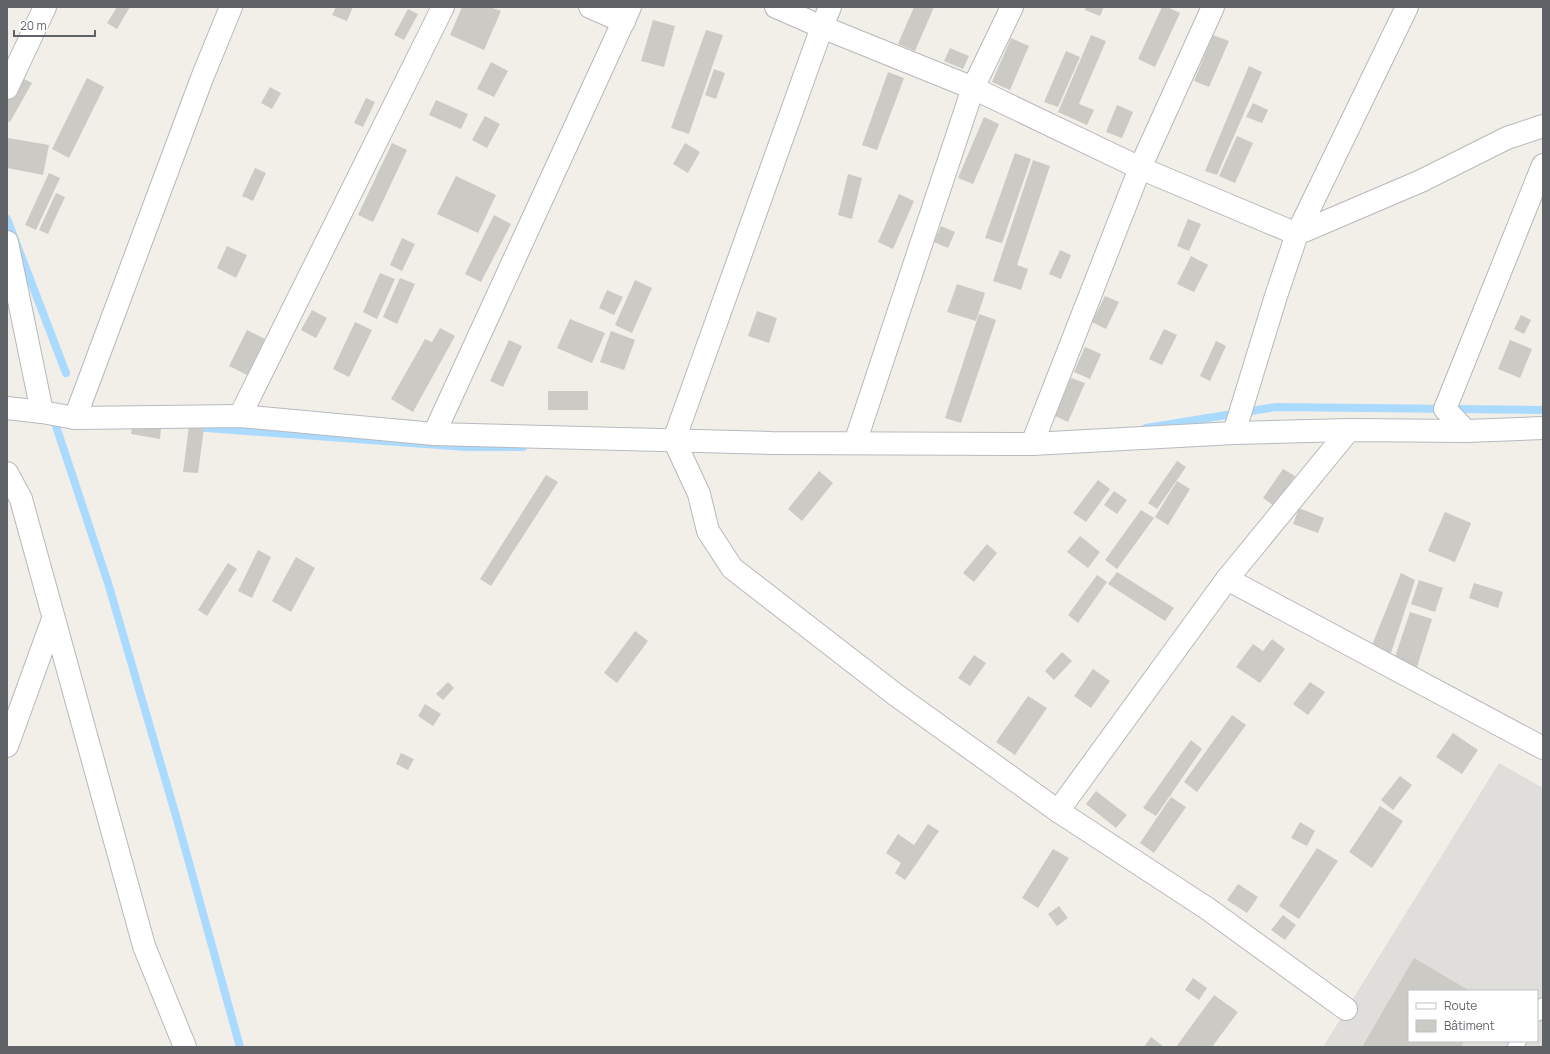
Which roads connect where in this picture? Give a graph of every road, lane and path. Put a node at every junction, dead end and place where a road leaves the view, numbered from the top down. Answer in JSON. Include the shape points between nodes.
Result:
{"nodes":[{"id":1,"x":45,"y":7,"type":"edge"},
{"id":2,"x":231,"y":7,"type":"edge"},
{"id":3,"x":443,"y":7,"type":"edge"},
{"id":4,"x":590,"y":7,"type":"edge"},
{"id":5,"x":776,"y":7,"type":"edge"},
{"id":6,"x":830,"y":7,"type":"edge"},
{"id":7,"x":1012,"y":7,"type":"edge"},
{"id":8,"x":1213,"y":7,"type":"edge"},
{"id":9,"x":1407,"y":7,"type":"edge"},
{"id":10,"x":627,"y":14,"type":"edge"},
{"id":11,"x":822,"y":27,"type":"junction"},
{"id":12,"x":7,"y":88,"type":"edge"},
{"id":13,"x":973,"y":88,"type":"junction"},
{"id":14,"x":1543,"y":126,"type":"edge"},
{"id":15,"x":1543,"y":165,"type":"edge"},
{"id":16,"x":1140,"y":168,"type":"junction"},
{"id":17,"x":1297,"y":234,"type":"junction"},
{"id":18,"x":7,"y":242,"type":"edge"},
{"id":19,"x":7,"y":408,"type":"edge"},
{"id":20,"x":42,"y":412,"type":"junction"},
{"id":21,"x":240,"y":416,"type":"junction"},
{"id":22,"x":75,"y":418,"type":"junction"},
{"id":23,"x":1543,"y":428,"type":"edge"},
{"id":24,"x":1349,"y":430,"type":"junction"},
{"id":25,"x":1466,"y":431,"type":"junction"},
{"id":26,"x":1234,"y":433,"type":"junction"},
{"id":27,"x":434,"y":434,"type":"junction"},
{"id":28,"x":674,"y":440,"type":"junction"},
{"id":29,"x":855,"y":443,"type":"junction"},
{"id":30,"x":1032,"y":444,"type":"junction"},
{"id":31,"x":7,"y":473,"type":"edge"},
{"id":32,"x":14,"y":502,"type":"edge"},
{"id":33,"x":1228,"y":578,"type":"junction"},
{"id":34,"x":54,"y":619,"type":"junction"},
{"id":35,"x":7,"y":746,"type":"edge"},
{"id":36,"x":1543,"y":748,"type":"edge"},
{"id":37,"x":1058,"y":811,"type":"junction"},
{"id":38,"x":1346,"y":1008,"type":"dead end"},
{"id":39,"x":185,"y":1047,"type":"edge"}],
"edges":[{"from":1,"to":12,"type":"street"},
{"from":2,"to":22,"type":"street"},
{"from":3,"to":21,"type":"street"},
{"from":4,"to":10,"type":"street"},
{"from":5,"to":11,"type":"street"},
{"from":6,"to":11,"type":"street"},
{"from":7,"to":13,"type":"street"},
{"from":8,"to":16,"type":"street"},
{"from":9,"to":17,"type":"street"},
{"from":10,"to":27,"type":"street"},
{"from":11,"to":13,"type":"street"},
{"from":11,"to":28,"type":"street"},
{"from":13,"to":16,"type":"street"},
{"from":13,"to":29,"type":"street"},
{"from":14,"to":17,"type":"street","via":[[1507,138],[1421,181]]},
{"from":15,"to":25,"type":"street","via":[[1445,408]]},
{"from":16,"to":17,"type":"street"},
{"from":16,"to":30,"type":"street"},
{"from":17,"to":26,"type":"street"},
{"from":18,"to":20,"type":"street"},
{"from":19,"to":20,"type":"street"},
{"from":20,"to":22,"type":"street"},
{"from":21,"to":22,"type":"street"},
{"from":21,"to":27,"type":"street"},
{"from":23,"to":25,"type":"street"},
{"from":24,"to":25,"type":"street"},
{"from":24,"to":26,"type":"street"},
{"from":24,"to":33,"type":"street"},
{"from":26,"to":30,"type":"street"},
{"from":27,"to":28,"type":"street"},
{"from":28,"to":29,"type":"street","via":[[771,444]]},
{"from":28,"to":37,"type":"street","via":[[699,494],[708,531],[732,568],[896,695]]},
{"from":29,"to":30,"type":"street"},
{"from":31,"to":32,"type":"street"},
{"from":32,"to":34,"type":"street"},
{"from":33,"to":36,"type":"street"},
{"from":33,"to":37,"type":"street"},
{"from":34,"to":35,"type":"street"},
{"from":34,"to":39,"type":"street","via":[[144,946]]},
{"from":37,"to":38,"type":"street","via":[[1208,909]]}]}
